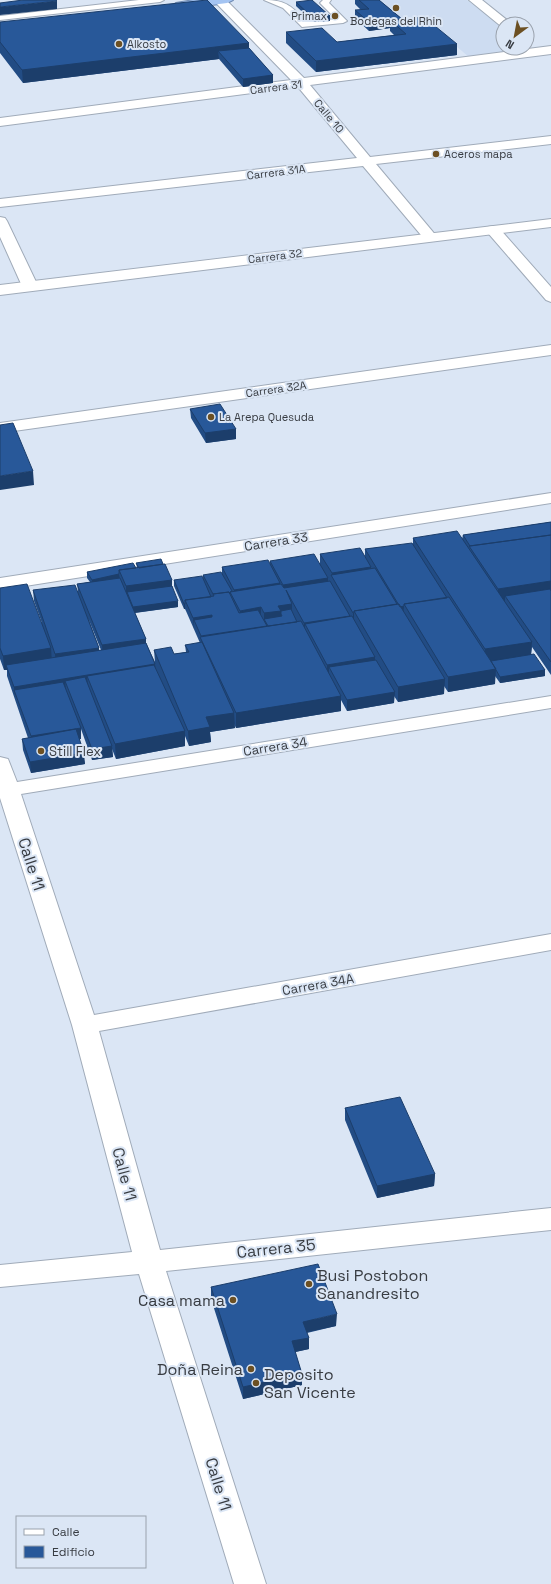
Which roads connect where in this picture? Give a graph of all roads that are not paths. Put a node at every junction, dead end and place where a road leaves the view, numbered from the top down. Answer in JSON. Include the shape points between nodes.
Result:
{"nodes":[{"id":1,"x":160,"y":0,"type":"edge"},
{"id":2,"x":224,"y":0,"type":"edge"},
{"id":3,"x":268,"y":0,"type":"edge"},
{"id":4,"x":475,"y":0,"type":"edge"},
{"id":5,"x":326,"y":2,"type":"edge"},
{"id":6,"x":286,"y":6,"type":"junction"},
{"id":7,"x":314,"y":7,"type":"edge"},
{"id":8,"x":298,"y":8,"type":"edge"},
{"id":9,"x":496,"y":16,"type":"edge"},
{"id":10,"x":0,"y":18,"type":"edge"},
{"id":11,"x":0,"y":25,"type":"edge"},
{"id":12,"x":535,"y":45,"type":"edge"},
{"id":13,"x":548,"y":53,"type":"edge"},
{"id":14,"x":302,"y":84,"type":"junction"},
{"id":15,"x":0,"y":122,"type":"edge"},
{"id":16,"x":551,"y":140,"type":"edge"},
{"id":17,"x":367,"y":161,"type":"junction"},
{"id":18,"x":0,"y":203,"type":"edge"},
{"id":19,"x":0,"y":221,"type":"edge"},
{"id":20,"x":551,"y":223,"type":"edge"},
{"id":21,"x":493,"y":230,"type":"junction"},
{"id":22,"x":431,"y":238,"type":"junction"},
{"id":23,"x":30,"y":286,"type":"junction"},
{"id":24,"x":0,"y":290,"type":"edge"},
{"id":25,"x":551,"y":297,"type":"edge"},
{"id":26,"x":551,"y":350,"type":"edge"},
{"id":27,"x":0,"y":428,"type":"edge"},
{"id":28,"x":551,"y":498,"type":"edge"},
{"id":29,"x":0,"y":584,"type":"edge"},
{"id":30,"x":551,"y":702,"type":"edge"},
{"id":31,"x":0,"y":764,"type":"edge"},
{"id":32,"x":4,"y":790,"type":"edge"},
{"id":33,"x":551,"y":942,"type":"edge"},
{"id":34,"x":85,"y":1025,"type":"junction"},
{"id":35,"x":551,"y":1219,"type":"edge"},
{"id":36,"x":149,"y":1262,"type":"junction"},
{"id":37,"x":0,"y":1276,"type":"edge"},
{"id":38,"x":250,"y":1584,"type":"edge"}],
"edges":[{"from":1,"to":10,"type":"lane"},
{"from":2,"to":11,"type":"highway"},
{"from":2,"to":14,"type":"street","name":"Calle 10"},
{"from":3,"to":6,"type":"lane"},
{"from":4,"to":9,"type":"street"},
{"from":5,"to":6,"type":"lane","via":[[343,21],[306,25]]},
{"from":5,"to":7,"type":"lane"},
{"from":6,"to":8,"type":"lane"},
{"from":12,"to":13,"type":"street"},
{"from":13,"to":14,"type":"street","name":"Carrera 31"},
{"from":14,"to":15,"type":"street","name":"Carrera 31"},
{"from":14,"to":17,"type":"street","name":"Calle 10"},
{"from":16,"to":17,"type":"street","name":"Carrera 31A"},
{"from":17,"to":18,"type":"street","name":"Carrera 31A"},
{"from":17,"to":22,"type":"street","name":"Calle 10"},
{"from":19,"to":23,"type":"street"},
{"from":20,"to":21,"type":"street","name":"Carrera 32"},
{"from":21,"to":22,"type":"street","name":"Carrera 32"},
{"from":21,"to":25,"type":"street"},
{"from":22,"to":23,"type":"street","name":"Carrera 32"},
{"from":23,"to":24,"type":"street","name":"Carrera 32"},
{"from":26,"to":27,"type":"street","name":"Carrera 32A"},
{"from":28,"to":29,"type":"street","name":"Carrera 33"},
{"from":30,"to":32,"type":"street","name":"Carrera 34"},
{"from":31,"to":32,"type":"street","name":"Calle 11"},
{"from":32,"to":34,"type":"street","name":"Calle 11"},
{"from":33,"to":34,"type":"street","name":"Carrera 34A"},
{"from":34,"to":36,"type":"street","name":"Calle 11"},
{"from":35,"to":36,"type":"street","name":"Carrera 35"},
{"from":36,"to":37,"type":"street","name":"Carrera 35"},
{"from":36,"to":38,"type":"street","name":"Calle 11"}]}
